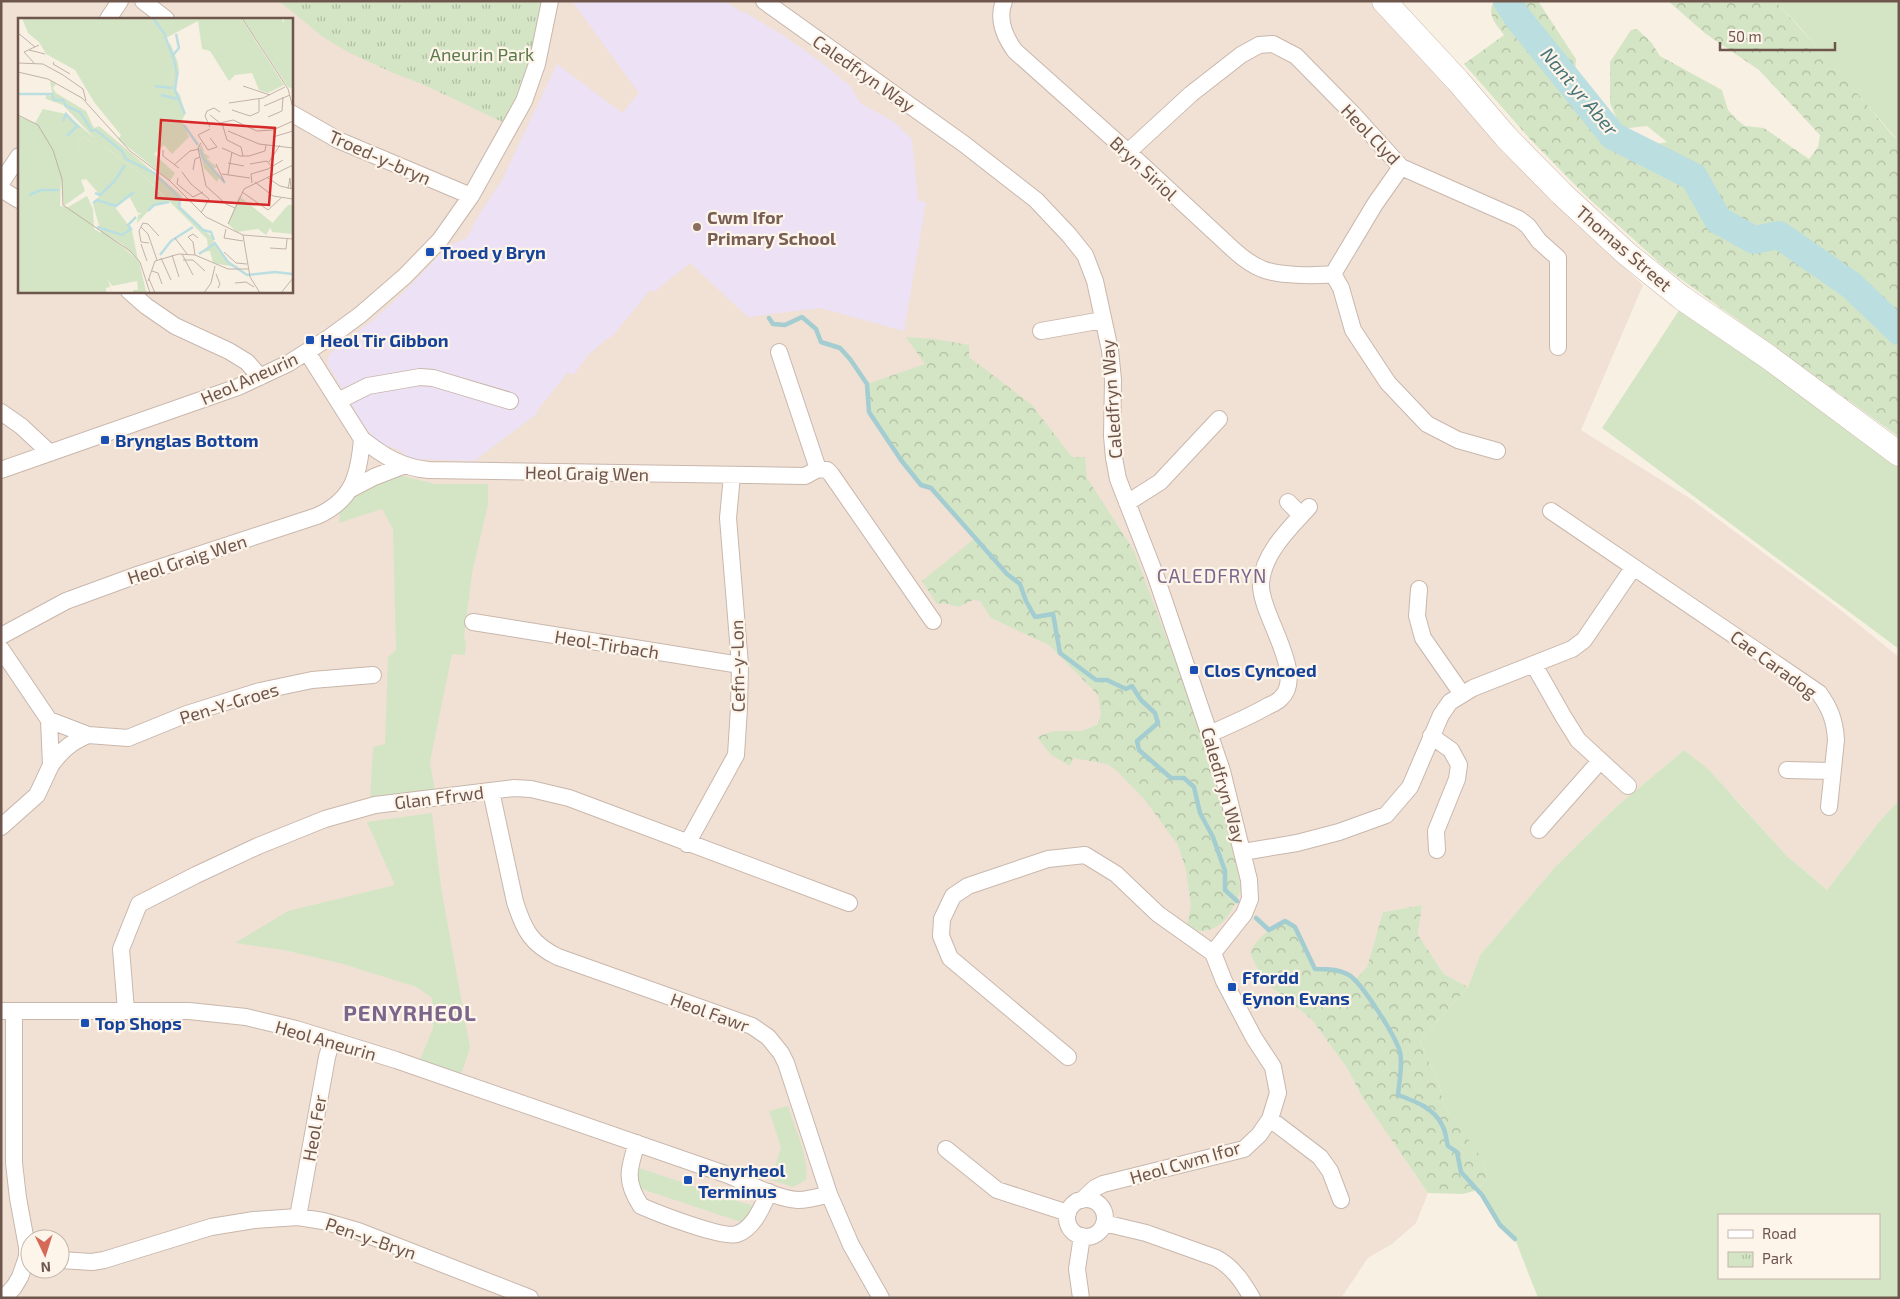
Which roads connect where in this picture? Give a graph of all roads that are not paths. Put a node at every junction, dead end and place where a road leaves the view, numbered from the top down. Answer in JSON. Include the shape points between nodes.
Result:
{"nodes":[{"id":1,"x":120,"y":1,"type":"edge"},
{"id":2,"x":143,"y":1,"type":"edge"},
{"id":3,"x":550,"y":1,"type":"edge"},
{"id":4,"x":764,"y":1,"type":"edge"},
{"id":5,"x":1004,"y":1,"type":"edge"},
{"id":6,"x":1384,"y":1,"type":"edge"},
{"id":7,"x":109,"y":18,"type":"edge"},
{"id":8,"x":165,"y":18,"type":"edge"},
{"id":9,"x":292,"y":114,"type":"edge"},
{"id":10,"x":1128,"y":152,"type":"junction"},
{"id":11,"x":18,"y":158,"type":"edge"},
{"id":12,"x":1401,"y":167,"type":"junction"},
{"id":13,"x":1,"y":183,"type":"edge"},
{"id":14,"x":1,"y":189,"type":"edge"},
{"id":15,"x":471,"y":196,"type":"junction"},
{"id":16,"x":18,"y":199,"type":"edge"},
{"id":17,"x":1333,"y":274,"type":"junction"},
{"id":18,"x":130,"y":292,"type":"edge"},
{"id":19,"x":1103,"y":320,"type":"junction"},
{"id":20,"x":1041,"y":331,"type":"dead end"},
{"id":21,"x":1558,"y":347,"type":"dead end"},
{"id":22,"x":307,"y":352,"type":"junction"},
{"id":23,"x":779,"y":352,"type":"dead end"},
{"id":24,"x":260,"y":377,"type":"junction"},
{"id":25,"x":338,"y":401,"type":"junction"},
{"id":26,"x":510,"y":401,"type":"dead end"},
{"id":27,"x":1,"y":412,"type":"edge"},
{"id":28,"x":1219,"y":419,"type":"dead end"},
{"id":29,"x":362,"y":439,"type":"junction"},
{"id":30,"x":1496,"y":451,"type":"dead end"},
{"id":31,"x":50,"y":453,"type":"junction"},
{"id":32,"x":1899,"y":454,"type":"edge"},
{"id":33,"x":405,"y":465,"type":"junction"},
{"id":34,"x":818,"y":469,"type":"junction"},
{"id":35,"x":1,"y":470,"type":"edge"},
{"id":36,"x":732,"y":475,"type":"junction"},
{"id":37,"x":351,"y":489,"type":"junction"},
{"id":38,"x":1288,"y":502,"type":"dead end"},
{"id":39,"x":1127,"y":503,"type":"junction"},
{"id":40,"x":1551,"y":511,"type":"dead end"},
{"id":41,"x":1633,"y":568,"type":"junction"},
{"id":42,"x":1420,"y":589,"type":"dead end"},
{"id":43,"x":933,"y":621,"type":"dead end"},
{"id":44,"x":473,"y":622,"type":"dead end"},
{"id":45,"x":1,"y":636,"type":"edge"},
{"id":46,"x":1,"y":649,"type":"edge"},
{"id":47,"x":740,"y":665,"type":"junction"},
{"id":48,"x":1534,"y":665,"type":"junction"},
{"id":49,"x":373,"y":675,"type":"dead end"},
{"id":50,"x":1462,"y":694,"type":"junction"},
{"id":51,"x":49,"y":720,"type":"junction"},
{"id":52,"x":1210,"y":734,"type":"junction"},
{"id":53,"x":88,"y":735,"type":"junction"},
{"id":54,"x":1431,"y":736,"type":"junction"},
{"id":55,"x":1600,"y":761,"type":"junction"},
{"id":56,"x":51,"y":765,"type":"junction"},
{"id":57,"x":1787,"y":770,"type":"dead end"},
{"id":58,"x":1832,"y":771,"type":"junction"},
{"id":59,"x":1628,"y":786,"type":"dead end"},
{"id":60,"x":491,"y":791,"type":"junction"},
{"id":61,"x":1829,"y":806,"type":"dead end"},
{"id":62,"x":1,"y":827,"type":"edge"},
{"id":63,"x":1539,"y":830,"type":"dead end"},
{"id":64,"x":687,"y":844,"type":"junction"},
{"id":65,"x":1437,"y":850,"type":"dead end"},
{"id":66,"x":1243,"y":852,"type":"junction"},
{"id":67,"x":848,"y":904,"type":"dead end"},
{"id":68,"x":1213,"y":953,"type":"junction"},
{"id":69,"x":126,"y":1010,"type":"junction"},
{"id":70,"x":8,"y":1011,"type":"edge"},
{"id":71,"x":332,"y":1040,"type":"junction"},
{"id":72,"x":1068,"y":1056,"type":"dead end"},
{"id":73,"x":1270,"y":1119,"type":"junction"},
{"id":74,"x":637,"y":1143,"type":"junction"},
{"id":75,"x":8,"y":1149,"type":"edge"},
{"id":76,"x":946,"y":1150,"type":"dead end"},
{"id":77,"x":1119,"y":1181,"type":"junction"},
{"id":78,"x":769,"y":1192,"type":"junction"},
{"id":79,"x":828,"y":1194,"type":"junction"},
{"id":80,"x":1082,"y":1200,"type":"junction"},
{"id":81,"x":1340,"y":1200,"type":"dead end"},
{"id":82,"x":1068,"y":1213,"type":"junction"},
{"id":83,"x":1103,"y":1215,"type":"junction"},
{"id":84,"x":298,"y":1217,"type":"junction"},
{"id":85,"x":24,"y":1229,"type":"edge"},
{"id":86,"x":1082,"y":1236,"type":"junction"},
{"id":87,"x":70,"y":1261,"type":"edge"},
{"id":88,"x":20,"y":1277,"type":"edge"},
{"id":89,"x":4,"y":1298,"type":"edge"},
{"id":90,"x":530,"y":1298,"type":"edge"},
{"id":91,"x":881,"y":1298,"type":"edge"},
{"id":92,"x":1081,"y":1298,"type":"edge"},
{"id":93,"x":1252,"y":1298,"type":"edge"}],
"edges":[{"from":1,"to":7,"type":"street"},
{"from":2,"to":8,"type":"street"},
{"from":3,"to":15,"type":"street","name":"Heol Aneurin","via":[[537,64],[524,101]]},
{"from":4,"to":19,"type":"street","name":"Caledfryn Way","via":[[964,144],[1036,200],[1085,256],[1095,281]]},
{"from":5,"to":10,"type":"street","name":"Bryn Siriol","via":[[1001,18],[1015,51]]},
{"from":6,"to":32,"type":"main road","name":"Thomas Street","via":[[1512,143],[1627,254],[1682,298],[1767,356]]},
{"from":9,"to":15,"type":"street","name":"Troed-y-bryn","via":[[338,140]]},
{"from":10,"to":12,"type":"street","name":"Heol Clyd","via":[[1191,94],[1252,48],[1266,44],[1282,47],[1296,56]]},
{"from":10,"to":17,"type":"street","name":"Bryn Siriol","via":[[1204,224],[1254,265],[1286,273]]},
{"from":11,"to":13,"type":"street"},
{"from":12,"to":17,"type":"street"},
{"from":12,"to":21,"type":"street","name":"Heol Clyd","via":[[1518,219],[1558,258]]},
{"from":14,"to":16,"type":"street"},
{"from":15,"to":22,"type":"street","name":"Heol Aneurin","via":[[440,240],[405,276],[360,315]]},
{"from":17,"to":30,"type":"street","via":[[1341,288],[1353,330],[1388,383],[1427,424],[1458,440]]},
{"from":18,"to":24,"type":"street","via":[[175,326],[247,362]]},
{"from":19,"to":20,"type":"street"},
{"from":19,"to":39,"type":"street","name":"Caledfryn Way","via":[[1110,350],[1114,458]]},
{"from":22,"to":24,"type":"street","name":"Heol Aneurin"},
{"from":22,"to":25,"type":"street","name":"Heol Graig Wen"},
{"from":23,"to":34,"type":"street"},
{"from":24,"to":31,"type":"street","name":"Heol Aneurin"},
{"from":25,"to":26,"type":"street","via":[[368,386],[420,377]]},
{"from":25,"to":29,"type":"street","name":"Heol Graig Wen"},
{"from":27,"to":31,"type":"street"},
{"from":28,"to":39,"type":"street","via":[[1160,482]]},
{"from":29,"to":33,"type":"street","name":"Heol Graig Wen","via":[[380,453]]},
{"from":29,"to":37,"type":"street","name":"Heol Graig Wen","via":[[359,466]]},
{"from":31,"to":35,"type":"street","name":"Heol Aneurin"},
{"from":33,"to":36,"type":"street","name":"Heol Graig Wen","via":[[436,470]]},
{"from":33,"to":37,"type":"street"},
{"from":34,"to":36,"type":"street","name":"Heol Graig Wen","via":[[805,476]]},
{"from":34,"to":43,"type":"street","via":[[828,470]]},
{"from":36,"to":47,"type":"street","name":"Cefn-y-Lon","via":[[728,518]]},
{"from":37,"to":45,"type":"street","name":"Heol Graig Wen","via":[[335,506],[318,516],[66,601]]},
{"from":38,"to":52,"type":"street","via":[[1305,511],[1268,557],[1261,584],[1264,604],[1288,670],[1289,684],[1281,698]]},
{"from":39,"to":52,"type":"street","name":"Caledfryn Way","via":[[1156,574]]},
{"from":40,"to":41,"type":"street","name":"Cae Caradog"},
{"from":41,"to":48,"type":"street","via":[[1584,640],[1572,649]]},
{"from":41,"to":58,"type":"street","name":"Cae Caradog","via":[[1819,693],[1835,724]]},
{"from":42,"to":50,"type":"street","via":[[1417,616],[1423,638]]},
{"from":44,"to":47,"type":"street","name":"Heol-Tirbach"},
{"from":46,"to":51,"type":"street"},
{"from":47,"to":64,"type":"street","name":"Cefn-y-Lon","via":[[736,755]]},
{"from":48,"to":50,"type":"street"},
{"from":48,"to":55,"type":"street","via":[[1569,728]]},
{"from":49,"to":53,"type":"street","name":"Pen-Y-Groes","via":[[312,680],[260,691],[187,714],[128,738]]},
{"from":50,"to":54,"type":"street","via":[[1440,715]]},
{"from":51,"to":53,"type":"street","name":"Pen-Y-Groes"},
{"from":51,"to":56,"type":"street"},
{"from":52,"to":66,"type":"street","name":"Caledfryn Way"},
{"from":53,"to":56,"type":"street","via":[[71,742]]},
{"from":54,"to":65,"type":"street","via":[[1451,750],[1459,765],[1457,779],[1436,831]]},
{"from":54,"to":66,"type":"street","via":[[1410,787],[1386,815],[1297,843]]},
{"from":55,"to":59,"type":"street"},
{"from":55,"to":63,"type":"street"},
{"from":56,"to":62,"type":"street","via":[[37,795]]},
{"from":57,"to":58,"type":"street"},
{"from":58,"to":61,"type":"street","name":"Cae Caradog"},
{"from":60,"to":64,"type":"street","name":"Glan Ffrwd","via":[[531,789],[569,798]]},
{"from":60,"to":69,"type":"street","name":"Glan Ffrwd","via":[[388,802],[325,819],[196,875],[139,904],[121,949]]},
{"from":60,"to":79,"type":"street","name":"Heol Fawr","via":[[515,902],[531,938],[538,946],[558,957],[762,1031],[786,1063]]},
{"from":64,"to":67,"type":"street","name":"Glan Ffrwd"},
{"from":66,"to":68,"type":"street","name":"Caledfryn Way","via":[[1251,890],[1248,907],[1236,927]]},
{"from":68,"to":72,"type":"street","via":[[1158,914],[1116,874],[1085,856],[1048,858],[968,886],[953,896],[942,920],[941,936],[950,958]]},
{"from":68,"to":73,"type":"street","name":"Heol Cwm Ifor","via":[[1236,1006],[1273,1067],[1278,1093]]},
{"from":69,"to":70,"type":"street","name":"Heol Aneurin"},
{"from":69,"to":71,"type":"street","name":"Heol Aneurin","via":[[246,1017]]},
{"from":70,"to":75,"type":"street"},
{"from":71,"to":74,"type":"street","name":"Heol Aneurin"},
{"from":71,"to":84,"type":"street","name":"Heol Fer"},
{"from":73,"to":77,"type":"street","name":"Heol Cwm Ifor","via":[[1244,1149]]},
{"from":73,"to":81,"type":"street","via":[[1320,1157],[1330,1172]]},
{"from":74,"to":78,"type":"street","name":"Heol Aneurin"},
{"from":74,"to":78,"type":"street","via":[[631,1162],[630,1185],[640,1206],[660,1214],[736,1235],[749,1227]]},
{"from":75,"to":85,"type":"street"},
{"from":76,"to":82,"type":"street","via":[[997,1190]]},
{"from":77,"to":80,"type":"street","name":"Heol Cwm Ifor","via":[[1095,1188]]},
{"from":77,"to":83,"type":"street","name":"Heol Cwm Ifor","via":[[1110,1190]]},
{"from":78,"to":79,"type":"street","name":"Heol Aneurin","via":[[796,1200]]},
{"from":79,"to":91,"type":"street","name":"Heol Fawr","via":[[851,1245]]},
{"from":80,"to":82,"type":"street","via":[[1075,1203]]},
{"from":80,"to":83,"type":"street","via":[[1093,1200]]},
{"from":82,"to":86,"type":"street","via":[[1072,1231]]},
{"from":83,"to":86,"type":"street","via":[[1096,1234]]},
{"from":83,"to":93,"type":"street","via":[[1227,1264]]},
{"from":84,"to":87,"type":"street","name":"Pen-y-Bryn","via":[[211,1227],[104,1260]]},
{"from":84,"to":90,"type":"street","name":"Pen-y-Bryn","via":[[358,1230]]},
{"from":86,"to":92,"type":"street","via":[[1078,1269]]},
{"from":88,"to":89,"type":"street"}]}
